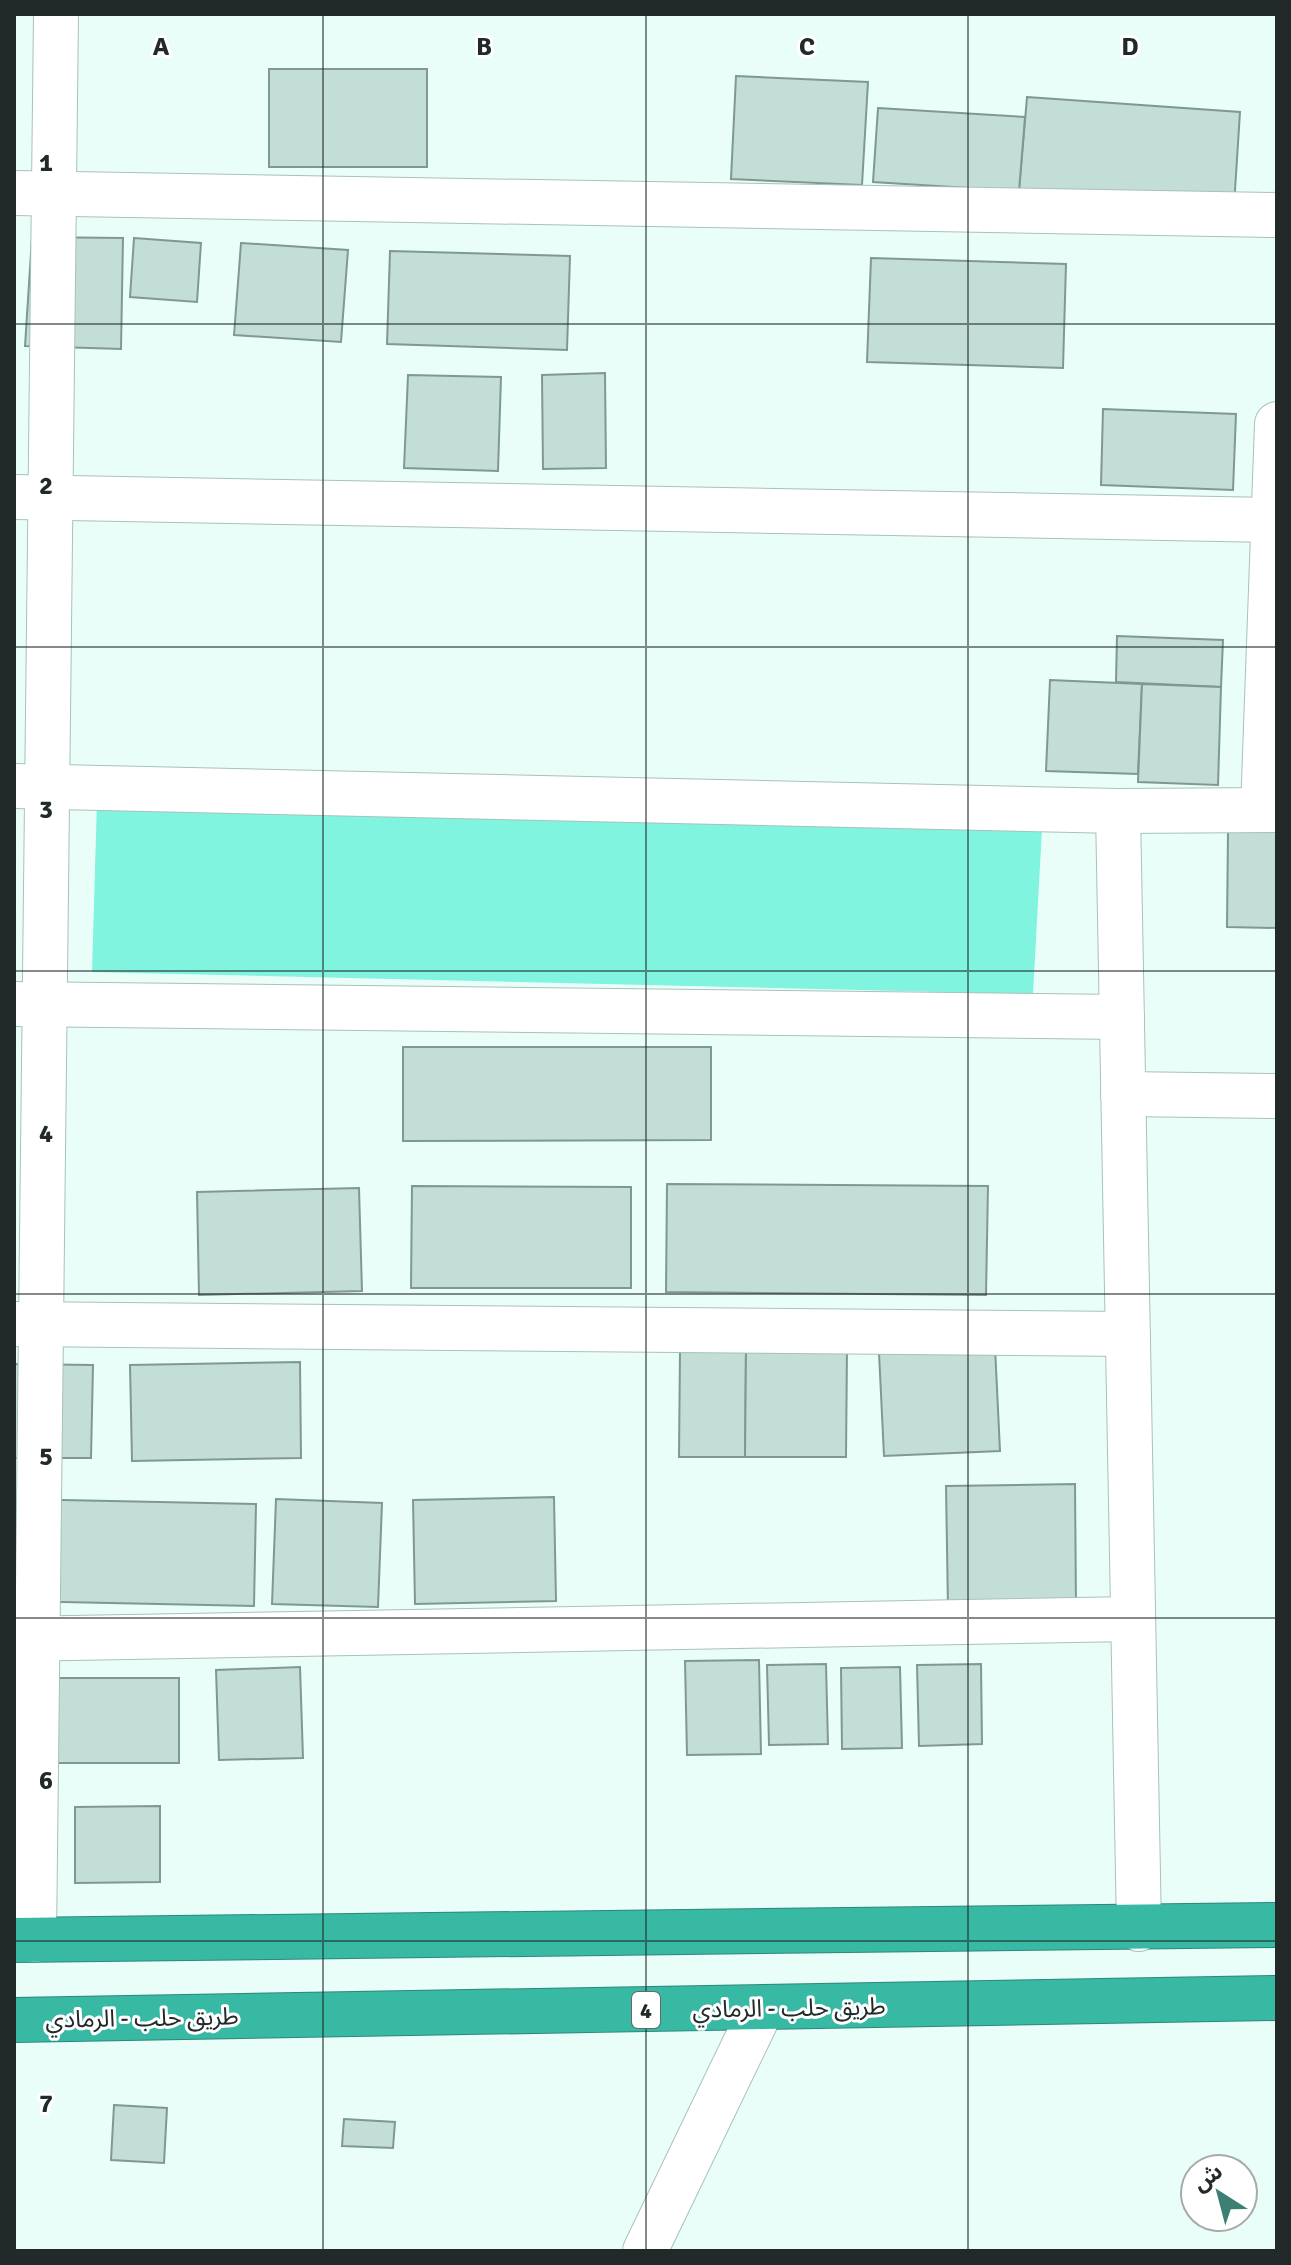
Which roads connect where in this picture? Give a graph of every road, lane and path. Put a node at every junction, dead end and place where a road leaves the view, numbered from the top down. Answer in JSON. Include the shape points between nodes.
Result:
{"nodes":[{"id":1,"x":56,"y":14,"type":"edge"},
{"id":2,"x":34,"y":194,"type":"edge"},
{"id":3,"x":1277,"y":215,"type":"edge"},
{"id":4,"x":1277,"y":424,"type":"edge"},
{"id":5,"x":32,"y":498,"type":"edge"},
{"id":6,"x":1274,"y":520,"type":"junction"},
{"id":7,"x":30,"y":786,"type":"edge"},
{"id":8,"x":1270,"y":810,"type":"edge"},
{"id":9,"x":1118,"y":811,"type":"junction"},
{"id":10,"x":29,"y":1004,"type":"edge"},
{"id":11,"x":1122,"y":1017,"type":"junction"},
{"id":12,"x":1123,"y":1094,"type":"junction"},
{"id":13,"x":1277,"y":1096,"type":"edge"},
{"id":14,"x":27,"y":1325,"type":"edge"},
{"id":15,"x":1128,"y":1334,"type":"junction"},
{"id":16,"x":1133,"y":1619,"type":"junction"},
{"id":17,"x":26,"y":1640,"type":"edge"},
{"id":18,"x":1277,"y":1925,"type":"edge"},
{"id":19,"x":1139,"y":1929,"type":"junction"},
{"id":20,"x":24,"y":1940,"type":"edge"},
{"id":21,"x":1277,"y":1998,"type":"edge"},
{"id":22,"x":762,"y":2008,"type":"junction"},
{"id":23,"x":14,"y":2020,"type":"edge"},
{"id":24,"x":645,"y":2251,"type":"edge"}],
"edges":[{"from":1,"to":2,"type":"street"},
{"from":2,"to":3,"type":"street"},
{"from":2,"to":5,"type":"street"},
{"from":4,"to":6,"type":"street"},
{"from":5,"to":6,"type":"street"},
{"from":5,"to":7,"type":"street"},
{"from":6,"to":8,"type":"street"},
{"from":7,"to":9,"type":"street"},
{"from":7,"to":10,"type":"street"},
{"from":8,"to":9,"type":"street"},
{"from":9,"to":11,"type":"street"},
{"from":10,"to":11,"type":"street"},
{"from":10,"to":14,"type":"street"},
{"from":11,"to":12,"type":"street"},
{"from":12,"to":13,"type":"street"},
{"from":12,"to":15,"type":"street"},
{"from":14,"to":15,"type":"street"},
{"from":14,"to":17,"type":"street"},
{"from":15,"to":16,"type":"street"},
{"from":16,"to":17,"type":"street"},
{"from":16,"to":19,"type":"street"},
{"from":17,"to":20,"type":"street"},
{"from":18,"to":19,"type":"highway"},
{"from":19,"to":20,"type":"highway"},
{"from":21,"to":22,"type":"highway","name":"طريق حلب - الرمادي","number":"4"},
{"from":22,"to":23,"type":"highway","name":"طريق حلب - الرمادي","number":"4"},
{"from":22,"to":24,"type":"street"}]}
